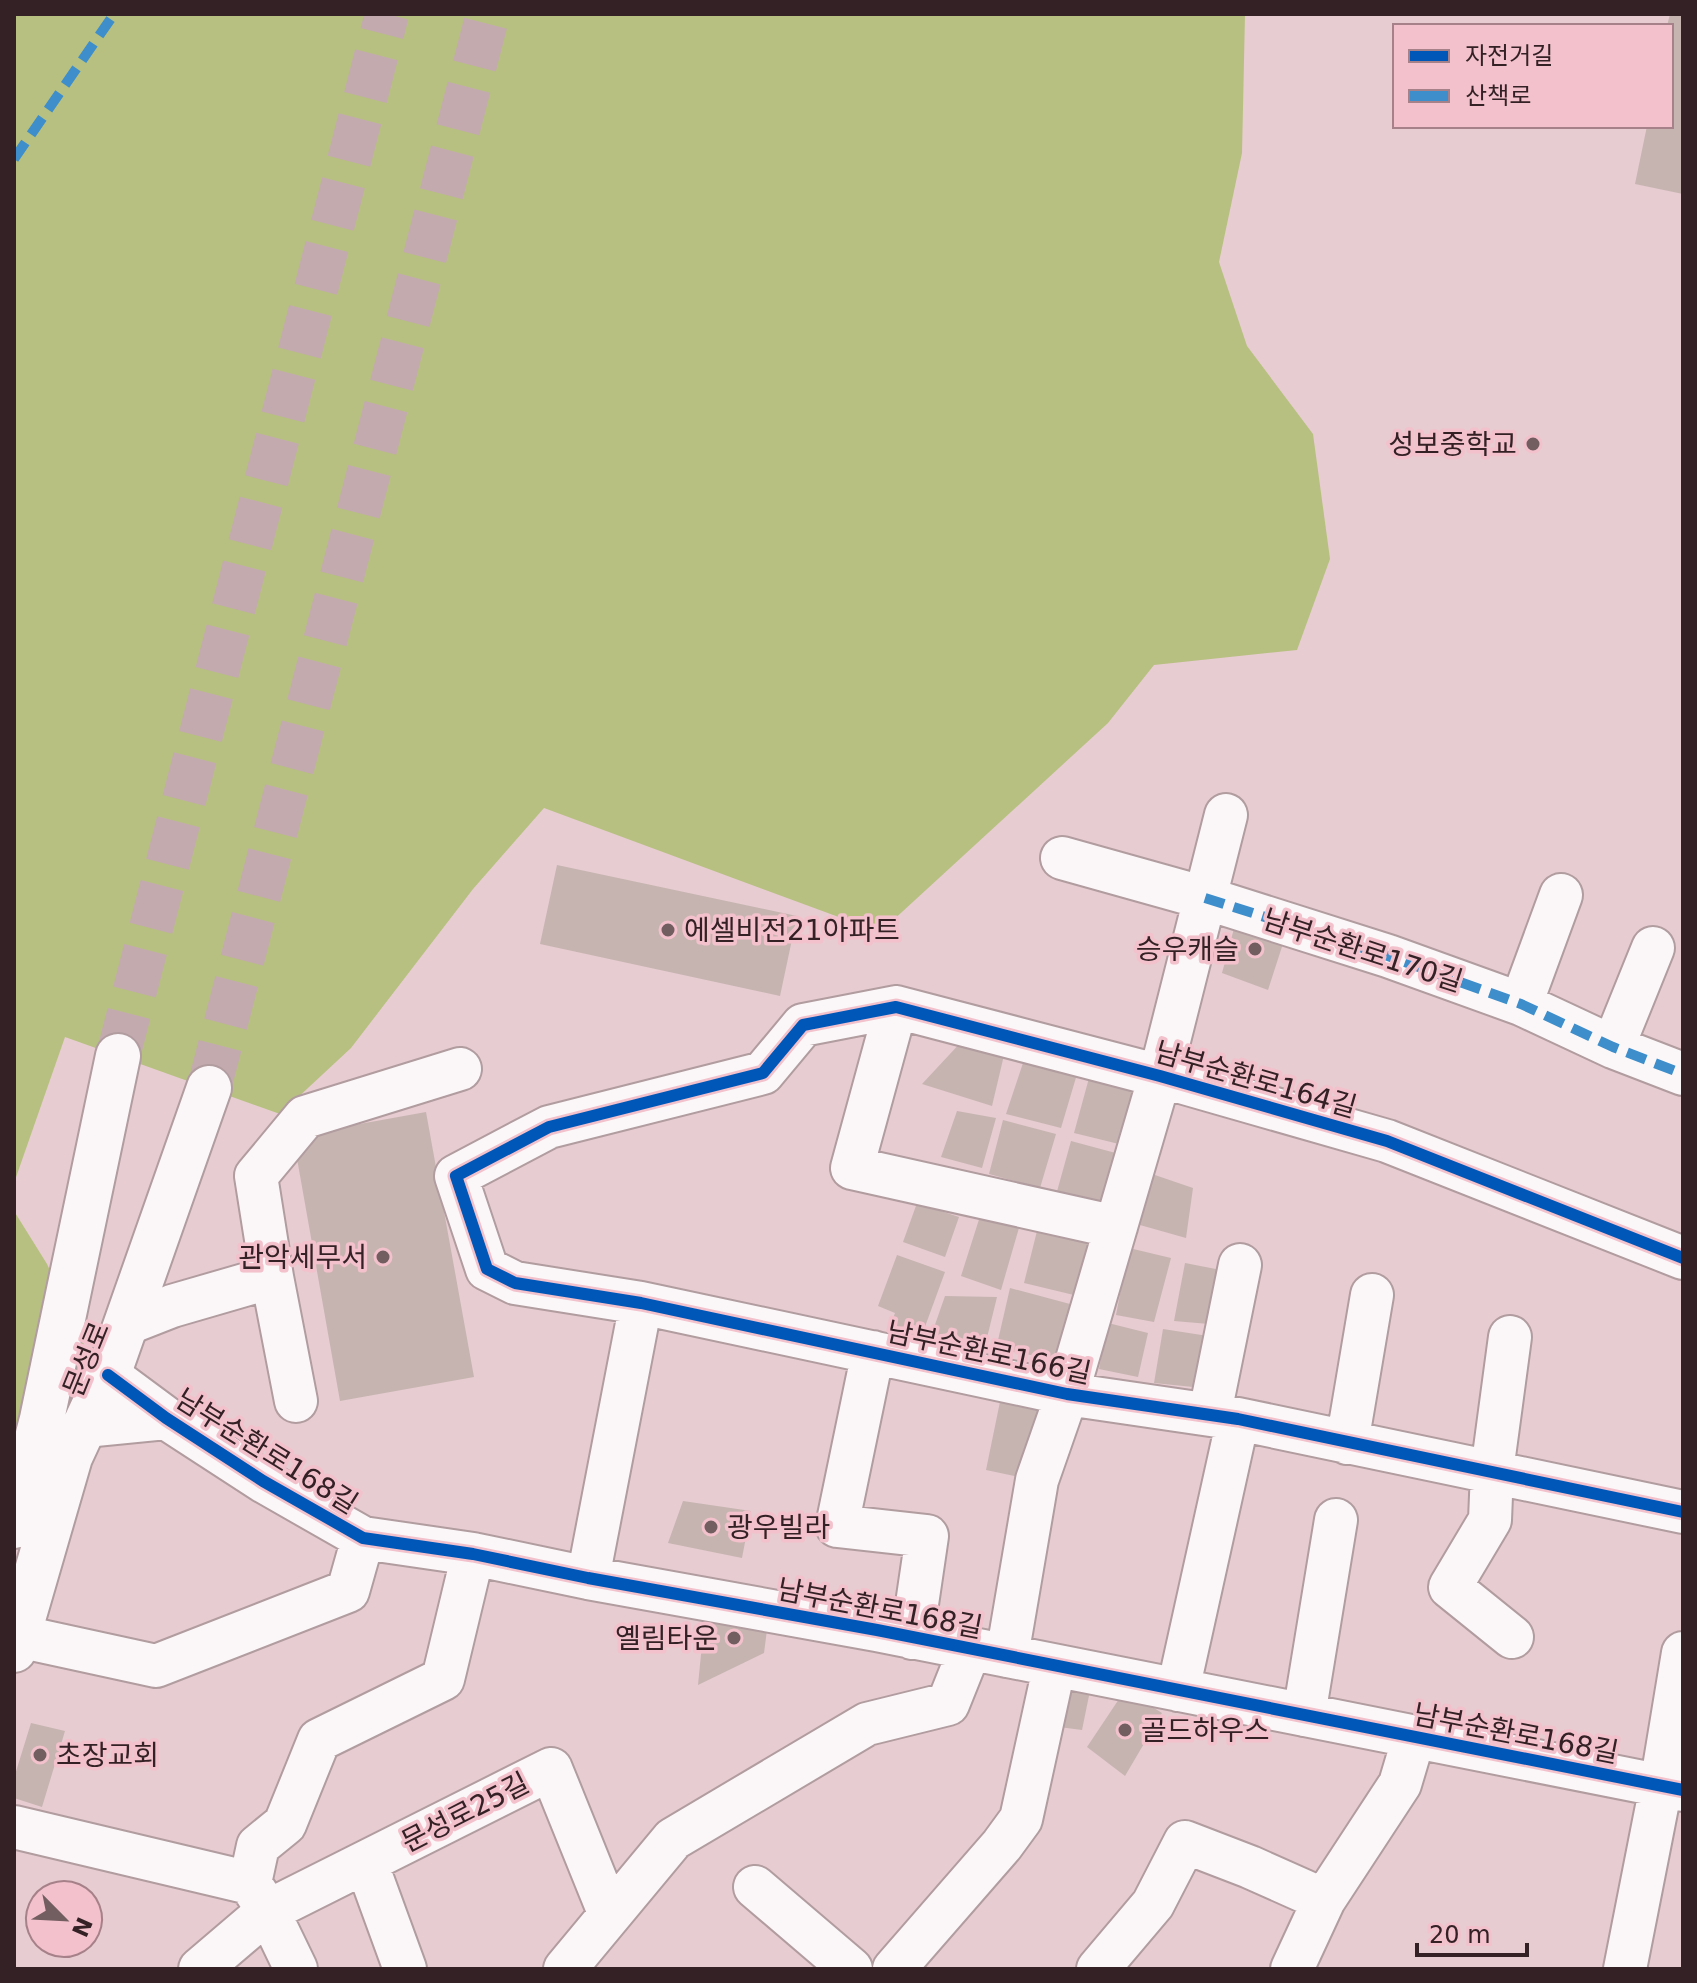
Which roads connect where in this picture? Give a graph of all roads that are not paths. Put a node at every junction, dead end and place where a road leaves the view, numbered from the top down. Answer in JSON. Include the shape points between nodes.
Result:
{"nodes":[{"id":1,"x":1226,"y":815,"type":"dead end"},
{"id":2,"x":1062,"y":858,"type":"dead end"},
{"id":3,"x":1561,"y":895,"type":"dead end"},
{"id":4,"x":1205,"y":898,"type":"junction"},
{"id":5,"x":1653,"y":948,"type":"dead end"},
{"id":6,"x":1521,"y":1004,"type":"junction"},
{"id":7,"x":896,"y":1007,"type":"junction"},
{"id":8,"x":1613,"y":1047,"type":"junction"},
{"id":9,"x":118,"y":1056,"type":"tunnel mouth"},
{"id":10,"x":460,"y":1069,"type":"dead end"},
{"id":11,"x":1683,"y":1074,"type":"edge"},
{"id":12,"x":1160,"y":1076,"type":"junction"},
{"id":13,"x":209,"y":1088,"type":"tunnel mouth"},
{"id":14,"x":549,"y":1127,"type":"joint"},
{"id":15,"x":1116,"y":1227,"type":"junction"},
{"id":16,"x":1683,"y":1258,"type":"edge"},
{"id":17,"x":1240,"y":1265,"type":"dead end"},
{"id":18,"x":272,"y":1277,"type":"junction"},
{"id":19,"x":1372,"y":1295,"type":"dead end"},
{"id":20,"x":641,"y":1303,"type":"junction"},
{"id":21,"x":126,"y":1324,"type":"junction"},
{"id":22,"x":1510,"y":1337,"type":"dead end"},
{"id":23,"x":873,"y":1352,"type":"junction"},
{"id":24,"x":108,"y":1375,"type":"junction"},
{"id":25,"x":1067,"y":1394,"type":"junction"},
{"id":26,"x":296,"y":1401,"type":"dead end"},
{"id":27,"x":1224,"y":1416,"type":"junction"},
{"id":28,"x":166,"y":1418,"type":"junction"},
{"id":29,"x":85,"y":1426,"type":"junction"},
{"id":30,"x":1347,"y":1443,"type":"junction"},
{"id":31,"x":1492,"y":1471,"type":"junction"},
{"id":32,"x":1683,"y":1512,"type":"edge"},
{"id":33,"x":1336,"y":1520,"type":"dead end"},
{"id":34,"x":14,"y":1526,"type":"edge"},
{"id":35,"x":363,"y":1538,"type":"junction"},
{"id":36,"x":473,"y":1554,"type":"junction"},
{"id":37,"x":588,"y":1578,"type":"junction"},
{"id":38,"x":1512,"y":1637,"type":"dead end"},
{"id":39,"x":912,"y":1638,"type":"junction"},
{"id":40,"x":16,"y":1643,"type":"edge"},
{"id":41,"x":989,"y":1653,"type":"junction"},
{"id":42,"x":1683,"y":1653,"type":"edge"},
{"id":43,"x":1060,"y":1667,"type":"junction"},
{"id":44,"x":1178,"y":1690,"type":"junction"},
{"id":45,"x":1304,"y":1715,"type":"junction"},
{"id":46,"x":1414,"y":1737,"type":"junction"},
{"id":47,"x":1672,"y":1788,"type":"edge"},
{"id":48,"x":14,"y":1827,"type":"edge"},
{"id":49,"x":366,"y":1862,"type":"junction"},
{"id":50,"x":755,"y":1887,"type":"dead end"},
{"id":51,"x":259,"y":1897,"type":"junction"},
{"id":52,"x":1324,"y":1900,"type":"junction"},
{"id":53,"x":610,"y":1915,"type":"junction"},
{"id":54,"x":200,"y":1969,"type":"edge"},
{"id":55,"x":296,"y":1969,"type":"edge"},
{"id":56,"x":405,"y":1969,"type":"edge"},
{"id":57,"x":565,"y":1969,"type":"edge"},
{"id":58,"x":851,"y":1969,"type":"edge"},
{"id":59,"x":894,"y":1969,"type":"edge"},
{"id":60,"x":1098,"y":1969,"type":"edge"},
{"id":61,"x":1292,"y":1969,"type":"edge"},
{"id":62,"x":1625,"y":1969,"type":"edge"}],
"edges":[{"from":1,"to":4,"type":"street"},
{"from":2,"to":4,"type":"street","name":"남부순환로170길"},
{"from":3,"to":6,"type":"street"},
{"from":4,"to":6,"type":"street","name":"남부순환로170길"},
{"from":4,"to":12,"type":"street"},
{"from":5,"to":8,"type":"street"},
{"from":6,"to":8,"type":"street","name":"남부순환로170길"},
{"from":7,"to":12,"type":"street","name":"남부순환로164길"},
{"from":7,"to":14,"type":"street","name":"남부순환로164길","via":[[803,1025],[763,1073]]},
{"from":7,"to":15,"type":"street","via":[[852,1168]]},
{"from":8,"to":11,"type":"street","name":"남부순환로170길"},
{"from":9,"to":34,"type":"main road","name":"문성로","via":[[42,1419]]},
{"from":10,"to":18,"type":"street","via":[[305,1117],[256,1176]]},
{"from":12,"to":15,"type":"street"},
{"from":12,"to":16,"type":"street","name":"남부순환로164길","via":[[1387,1141]]},
{"from":13,"to":21,"type":"main road","name":"문성로"},
{"from":14,"to":20,"type":"street","name":"남부순환로166길","via":[[456,1176],[487,1269],[515,1283]]},
{"from":15,"to":25,"type":"street"},
{"from":17,"to":27,"type":"street"},
{"from":18,"to":21,"type":"street"},
{"from":18,"to":26,"type":"street"},
{"from":19,"to":30,"type":"street"},
{"from":20,"to":23,"type":"street","name":"남부순환로166길"},
{"from":20,"to":37,"type":"street"},
{"from":21,"to":24,"type":"main road","name":"문성로"},
{"from":22,"to":31,"type":"street"},
{"from":23,"to":25,"type":"street","name":"남부순환로166길"},
{"from":23,"to":39,"type":"street","name":"남부순환로168길","via":[[837,1526],[927,1536]]},
{"from":24,"to":28,"type":"street","name":"남부순환로168길"},
{"from":24,"to":29,"type":"main road","name":"문성로"},
{"from":25,"to":27,"type":"street","name":"남부순환로166길"},
{"from":25,"to":41,"type":"street"},
{"from":27,"to":30,"type":"street","name":"남부순환로166길"},
{"from":27,"to":44,"type":"street"},
{"from":28,"to":29,"type":"street"},
{"from":28,"to":35,"type":"street","name":"남부순환로168길"},
{"from":29,"to":40,"type":"main road","name":"문성로","via":[[70,1457]]},
{"from":30,"to":31,"type":"street","name":"남부순환로166길"},
{"from":31,"to":32,"type":"street","name":"남부순환로166길"},
{"from":31,"to":38,"type":"street","via":[[1490,1520],[1450,1587]]},
{"from":33,"to":45,"type":"street"},
{"from":35,"to":36,"type":"street","name":"남부순환로168길"},
{"from":35,"to":40,"type":"street","name":"문성로","via":[[348,1591],[156,1666]]},
{"from":36,"to":37,"type":"street","name":"남부순환로168길"},
{"from":36,"to":51,"type":"street","via":[[443,1679],[319,1740],[285,1824],[258,1846]]},
{"from":37,"to":39,"type":"street","name":"남부순환로168길"},
{"from":39,"to":41,"type":"street","name":"남부순환로168길"},
{"from":41,"to":43,"type":"street","name":"남부순환로168길"},
{"from":41,"to":53,"type":"street","via":[[948,1704],[867,1724],[673,1839]]},
{"from":42,"to":47,"type":"street"},
{"from":43,"to":44,"type":"street","name":"남부순환로168길"},
{"from":43,"to":59,"type":"street","via":[[1054,1668],[1021,1819]]},
{"from":44,"to":45,"type":"street","name":"남부순환로168길"},
{"from":45,"to":46,"type":"street","name":"남부순환로168길"},
{"from":46,"to":47,"type":"street","name":"남부순환로168길"},
{"from":46,"to":52,"type":"street","via":[[1400,1784]]},
{"from":47,"to":62,"type":"street"},
{"from":48,"to":51,"type":"street"},
{"from":49,"to":51,"type":"street","name":"문성로25길"},
{"from":49,"to":53,"type":"street","name":"문성로25길","via":[[551,1769]]},
{"from":49,"to":56,"type":"street","name":"문성로25길"},
{"from":50,"to":58,"type":"street"},
{"from":51,"to":54,"type":"street","name":"문성로25길"},
{"from":51,"to":55,"type":"street"},
{"from":52,"to":60,"type":"street","via":[[1185,1842],[1153,1904]]},
{"from":52,"to":61,"type":"street"},
{"from":53,"to":57,"type":"street"}]}
